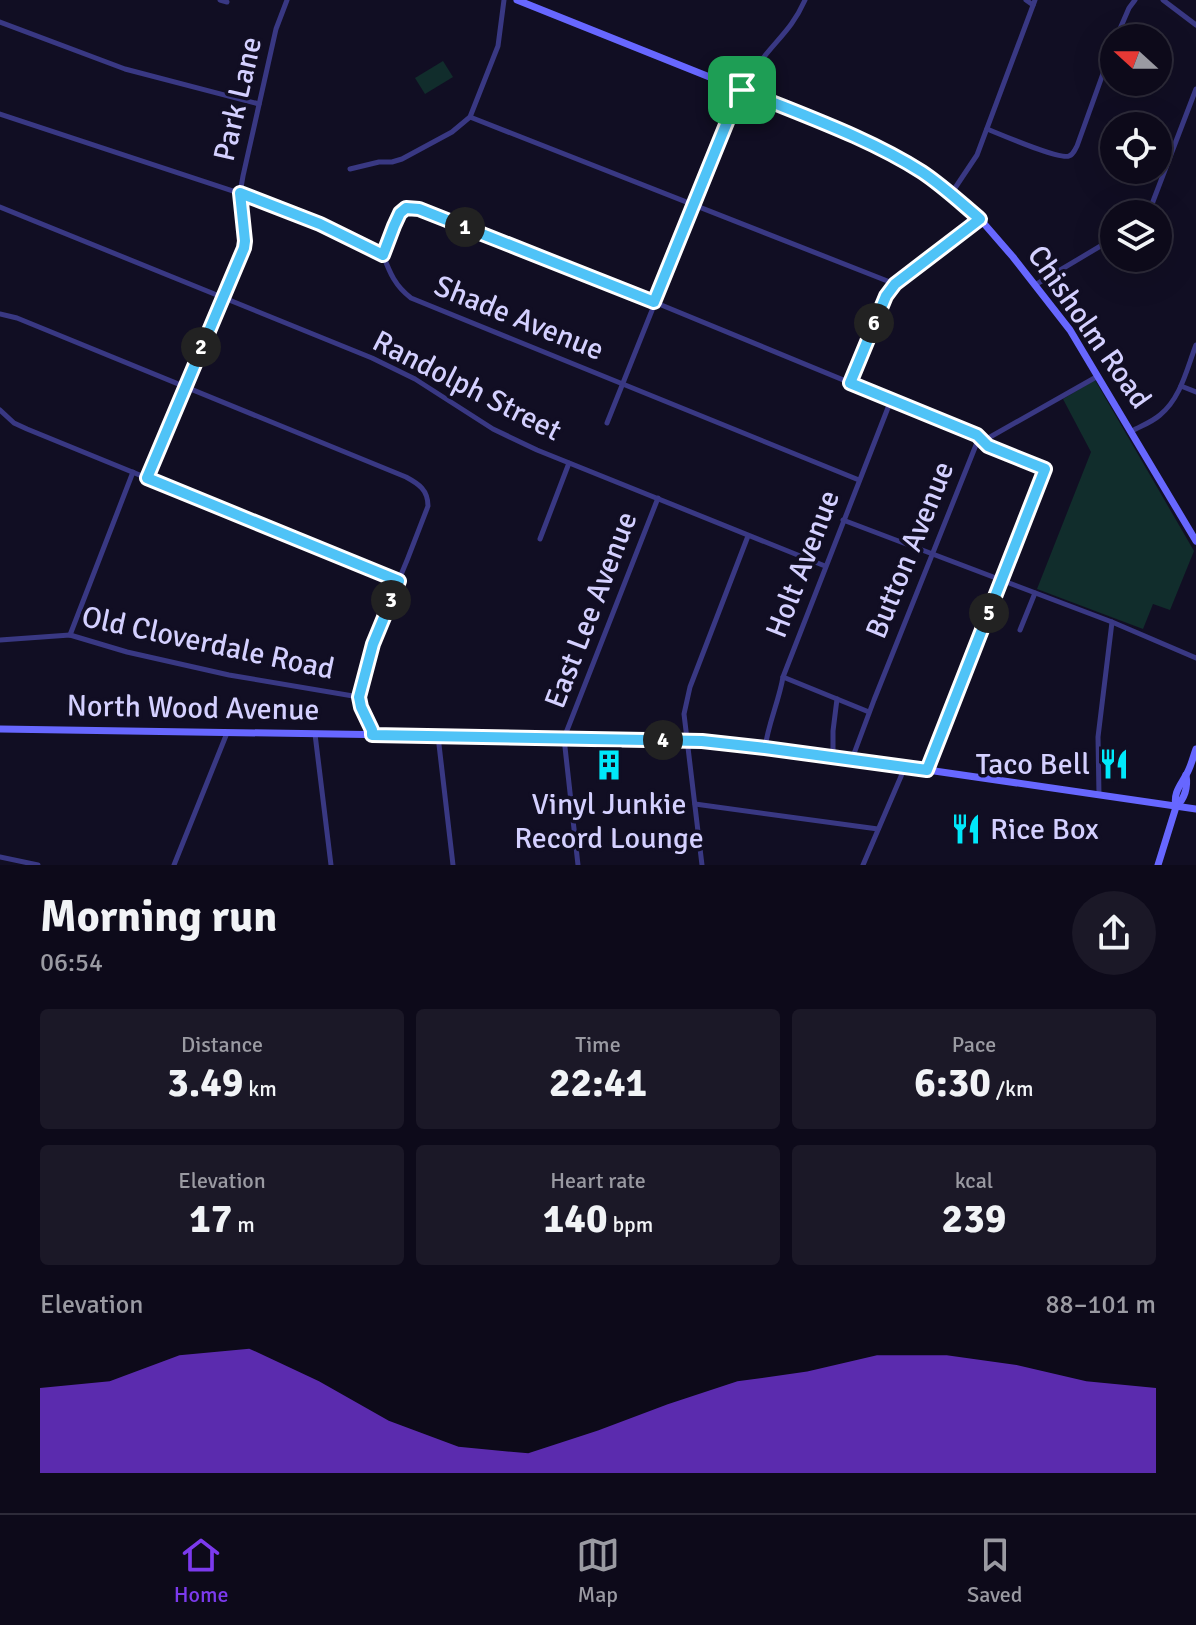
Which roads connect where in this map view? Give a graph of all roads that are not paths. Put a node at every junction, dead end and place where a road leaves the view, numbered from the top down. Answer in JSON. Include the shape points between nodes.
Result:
{"nodes":[{"id":1,"x":220,"y":0,"type":"edge"},
{"id":2,"x":287,"y":0,"type":"edge"},
{"id":3,"x":504,"y":0,"type":"edge"},
{"id":4,"x":517,"y":0,"type":"edge"},
{"id":5,"x":805,"y":0,"type":"edge"},
{"id":6,"x":1026,"y":0,"type":"edge"},
{"id":7,"x":1135,"y":0,"type":"edge"},
{"id":8,"x":1163,"y":0,"type":"edge"},
{"id":9,"x":227,"y":2,"type":"dead end"},
{"id":10,"x":1034,"y":2,"type":"edge"},
{"id":11,"x":0,"y":22,"type":"edge"},
{"id":12,"x":1122,"y":24,"type":"edge"},
{"id":13,"x":1196,"y":25,"type":"edge"},
{"id":14,"x":1100,"y":82,"type":"edge"},
{"id":15,"x":1196,"y":89,"type":"edge"},
{"id":16,"x":742,"y":90,"type":"junction"},
{"id":17,"x":259,"y":104,"type":"junction"},
{"id":18,"x":0,"y":114,"type":"edge"},
{"id":19,"x":470,"y":117,"type":"junction"},
{"id":20,"x":987,"y":129,"type":"junction"},
{"id":21,"x":350,"y":169,"type":"dead end"},
{"id":22,"x":240,"y":193,"type":"junction"},
{"id":23,"x":951,"y":194,"type":"junction"},
{"id":24,"x":1154,"y":200,"type":"edge"},
{"id":25,"x":693,"y":204,"type":"junction"},
{"id":26,"x":0,"y":207,"type":"edge"},
{"id":27,"x":980,"y":219,"type":"junction"},
{"id":28,"x":1100,"y":246,"type":"edge"},
{"id":29,"x":383,"y":255,"type":"junction"},
{"id":30,"x":895,"y":284,"type":"junction"},
{"id":31,"x":1035,"y":285,"type":"junction"},
{"id":32,"x":222,"y":297,"type":"junction"},
{"id":33,"x":654,"y":302,"type":"junction"},
{"id":34,"x":0,"y":314,"type":"edge"},
{"id":35,"x":1196,"y":345,"type":"edge"},
{"id":36,"x":1098,"y":376,"type":"junction"},
{"id":37,"x":850,"y":383,"type":"junction"},
{"id":38,"x":622,"y":384,"type":"junction"},
{"id":39,"x":185,"y":386,"type":"junction"},
{"id":40,"x":1181,"y":386,"type":"junction"},
{"id":41,"x":1196,"y":392,"type":"edge"},
{"id":42,"x":891,"y":400,"type":"junction"},
{"id":43,"x":0,"y":410,"type":"edge"},
{"id":44,"x":607,"y":423,"type":"dead end"},
{"id":45,"x":1132,"y":431,"type":"junction"},
{"id":46,"x":983,"y":440,"type":"junction"},
{"id":47,"x":569,"y":463,"type":"junction"},
{"id":48,"x":133,"y":472,"type":"junction"},
{"id":49,"x":147,"y":478,"type":"junction"},
{"id":50,"x":859,"y":480,"type":"junction"},
{"id":51,"x":658,"y":498,"type":"junction"},
{"id":52,"x":843,"y":520,"type":"junction"},
{"id":53,"x":748,"y":536,"type":"junction"},
{"id":54,"x":540,"y":539,"type":"dead end"},
{"id":55,"x":1196,"y":541,"type":"edge"},
{"id":56,"x":932,"y":553,"type":"junction"},
{"id":57,"x":825,"y":566,"type":"junction"},
{"id":58,"x":1003,"y":580,"type":"junction"},
{"id":59,"x":399,"y":581,"type":"junction"},
{"id":60,"x":1035,"y":593,"type":"junction"},
{"id":61,"x":1112,"y":622,"type":"junction"},
{"id":62,"x":1020,"y":630,"type":"dead end"},
{"id":63,"x":70,"y":635,"type":"junction"},
{"id":64,"x":0,"y":640,"type":"edge"},
{"id":65,"x":1196,"y":658,"type":"edge"},
{"id":66,"x":783,"y":677,"type":"junction"},
{"id":67,"x":359,"y":697,"type":"junction"},
{"id":68,"x":837,"y":699,"type":"junction"},
{"id":69,"x":869,"y":712,"type":"junction"},
{"id":70,"x":0,"y":729,"type":"edge"},
{"id":71,"x":227,"y":732,"type":"junction"},
{"id":72,"x":315,"y":734,"type":"junction"},
{"id":73,"x":372,"y":735,"type":"junction"},
{"id":74,"x":438,"y":736,"type":"junction"},
{"id":75,"x":564,"y":738,"type":"junction"},
{"id":76,"x":686,"y":741,"type":"junction"},
{"id":77,"x":765,"y":748,"type":"junction"},
{"id":78,"x":1196,"y":749,"type":"edge"},
{"id":79,"x":833,"y":757,"type":"junction"},
{"id":80,"x":852,"y":759,"type":"junction"},
{"id":81,"x":905,"y":767,"type":"junction"},
{"id":82,"x":927,"y":770,"type":"junction"},
{"id":83,"x":1099,"y":795,"type":"junction"},
{"id":84,"x":695,"y":804,"type":"junction"},
{"id":85,"x":1176,"y":807,"type":"junction"},
{"id":86,"x":1196,"y":809,"type":"edge"},
{"id":87,"x":878,"y":829,"type":"junction"},
{"id":88,"x":0,"y":857,"type":"edge"},
{"id":89,"x":38,"y":865,"type":"edge"},
{"id":90,"x":174,"y":865,"type":"edge"},
{"id":91,"x":331,"y":865,"type":"edge"},
{"id":92,"x":453,"y":865,"type":"edge"},
{"id":93,"x":578,"y":865,"type":"edge"},
{"id":94,"x":702,"y":865,"type":"edge"},
{"id":95,"x":863,"y":865,"type":"edge"},
{"id":96,"x":1158,"y":865,"type":"edge"}],
"edges":[{"from":1,"to":9,"type":"street"},
{"from":2,"to":17,"type":"street","name":"Park Lane"},
{"from":3,"to":19,"type":"street","via":[[498,46]]},
{"from":4,"to":16,"type":"main road","name":"Chisholm Road"},
{"from":5,"to":16,"type":"street","via":[[798,17]]},
{"from":6,"to":10,"type":"street"},
{"from":7,"to":12,"type":"street"},
{"from":8,"to":13,"type":"street"},
{"from":10,"to":20,"type":"street"},
{"from":11,"to":17,"type":"street","via":[[125,69]]},
{"from":14,"to":20,"type":"street","via":[[1077,146],[1068,156]]},
{"from":15,"to":24,"type":"street"},
{"from":16,"to":23,"type":"main road","name":"Chisholm Road","via":[[884,151]]},
{"from":16,"to":25,"type":"street"},
{"from":17,"to":22,"type":"street","name":"Park Lane"},
{"from":18,"to":22,"type":"street"},
{"from":19,"to":21,"type":"street","via":[[402,159]]},
{"from":19,"to":25,"type":"street"},
{"from":20,"to":23,"type":"street"},
{"from":22,"to":29,"type":"street"},
{"from":22,"to":32,"type":"street","name":"Park Lane","via":[[244,248]]},
{"from":23,"to":27,"type":"main road","name":"Chisholm Road"},
{"from":25,"to":30,"type":"street"},
{"from":25,"to":33,"type":"street"},
{"from":26,"to":32,"type":"street","name":"Randolph Street"},
{"from":27,"to":30,"type":"street"},
{"from":27,"to":31,"type":"main road","name":"Chisholm Road"},
{"from":28,"to":31,"type":"street"},
{"from":29,"to":33,"type":"street","via":[[400,213],[412,207]]},
{"from":29,"to":38,"type":"street","name":"Shade Avenue","via":[[394,281],[411,298]]},
{"from":30,"to":37,"type":"street","via":[[881,305]]},
{"from":31,"to":36,"type":"main road","name":"Chisholm Road"},
{"from":32,"to":39,"type":"street","name":"Park Lane"},
{"from":32,"to":47,"type":"street","name":"Randolph Street","via":[[372,358],[493,429]]},
{"from":33,"to":37,"type":"street"},
{"from":33,"to":38,"type":"street"},
{"from":34,"to":39,"type":"street"},
{"from":35,"to":40,"type":"street"},
{"from":36,"to":45,"type":"main road","name":"Chisholm Road"},
{"from":36,"to":46,"type":"street","name":"Button Avenue"},
{"from":37,"to":42,"type":"street"},
{"from":38,"to":44,"type":"street"},
{"from":38,"to":50,"type":"street","name":"Shade Avenue"},
{"from":39,"to":49,"type":"street","name":"Park Lane"},
{"from":39,"to":59,"type":"street","via":[[421,486],[428,506]]},
{"from":40,"to":41,"type":"street"},
{"from":40,"to":45,"type":"street","via":[[1168,408]]},
{"from":42,"to":46,"type":"street"},
{"from":42,"to":50,"type":"street","name":"Holt Avenue"},
{"from":43,"to":48,"type":"street","via":[[14,423]]},
{"from":45,"to":55,"type":"main road","name":"Chisholm Road"},
{"from":46,"to":56,"type":"street","name":"Button Avenue","via":[[976,445]]},
{"from":46,"to":58,"type":"street","via":[[1045,469]]},
{"from":47,"to":51,"type":"street","name":"Randolph Street"},
{"from":47,"to":54,"type":"street"},
{"from":48,"to":49,"type":"street"},
{"from":48,"to":63,"type":"street"},
{"from":49,"to":59,"type":"street"},
{"from":50,"to":52,"type":"street","name":"Holt Avenue"},
{"from":51,"to":53,"type":"street","name":"Randolph Street"},
{"from":51,"to":75,"type":"street","name":"East Lee Avenue"},
{"from":52,"to":56,"type":"street"},
{"from":52,"to":57,"type":"street","name":"Holt Avenue"},
{"from":53,"to":57,"type":"street","name":"Randolph Street"},
{"from":53,"to":76,"type":"street","via":[[686,700]]},
{"from":56,"to":58,"type":"street"},
{"from":56,"to":69,"type":"street","name":"Button Avenue"},
{"from":57,"to":66,"type":"street","name":"Holt Avenue"},
{"from":58,"to":60,"type":"street"},
{"from":58,"to":82,"type":"street"},
{"from":59,"to":67,"type":"street","via":[[373,644]]},
{"from":60,"to":61,"type":"street"},
{"from":60,"to":62,"type":"street"},
{"from":61,"to":65,"type":"street"},
{"from":61,"to":83,"type":"street","via":[[1098,737]]},
{"from":63,"to":64,"type":"street","name":"Old Cloverdale Road"},
{"from":63,"to":67,"type":"street","name":"Old Cloverdale Road","via":[[229,675]]},
{"from":66,"to":68,"type":"street"},
{"from":66,"to":77,"type":"street","name":"Holt Avenue"},
{"from":67,"to":73,"type":"street"},
{"from":68,"to":69,"type":"street"},
{"from":68,"to":79,"type":"street"},
{"from":69,"to":80,"type":"street","name":"Button Avenue"},
{"from":70,"to":71,"type":"main road","name":"North Wood Avenue"},
{"from":71,"to":72,"type":"main road","name":"North Wood Avenue"},
{"from":71,"to":90,"type":"street"},
{"from":72,"to":73,"type":"main road","name":"North Wood Avenue"},
{"from":72,"to":91,"type":"street"},
{"from":73,"to":74,"type":"main road","name":"North Wood Avenue"},
{"from":74,"to":75,"type":"main road","name":"North Wood Avenue"},
{"from":74,"to":92,"type":"street"},
{"from":75,"to":76,"type":"main road","name":"North Wood Avenue"},
{"from":75,"to":93,"type":"street"},
{"from":76,"to":77,"type":"main road","name":"North Wood Avenue"},
{"from":76,"to":84,"type":"street"},
{"from":77,"to":79,"type":"main road","name":"North Wood Avenue"},
{"from":78,"to":85,"type":"main road"},
{"from":79,"to":80,"type":"main road","name":"North Wood Avenue"},
{"from":80,"to":81,"type":"main road","name":"North Wood Avenue"},
{"from":81,"to":82,"type":"main road","name":"North Wood Avenue"},
{"from":81,"to":87,"type":"street"},
{"from":82,"to":83,"type":"main road","name":"North Wood Avenue"},
{"from":83,"to":85,"type":"main road","name":"North Wood Avenue"},
{"from":84,"to":87,"type":"street"},
{"from":84,"to":94,"type":"street"},
{"from":85,"to":86,"type":"main road","name":"North Wood Avenue"},
{"from":85,"to":96,"type":"main road"},
{"from":87,"to":95,"type":"street"},
{"from":88,"to":89,"type":"street"}]}
